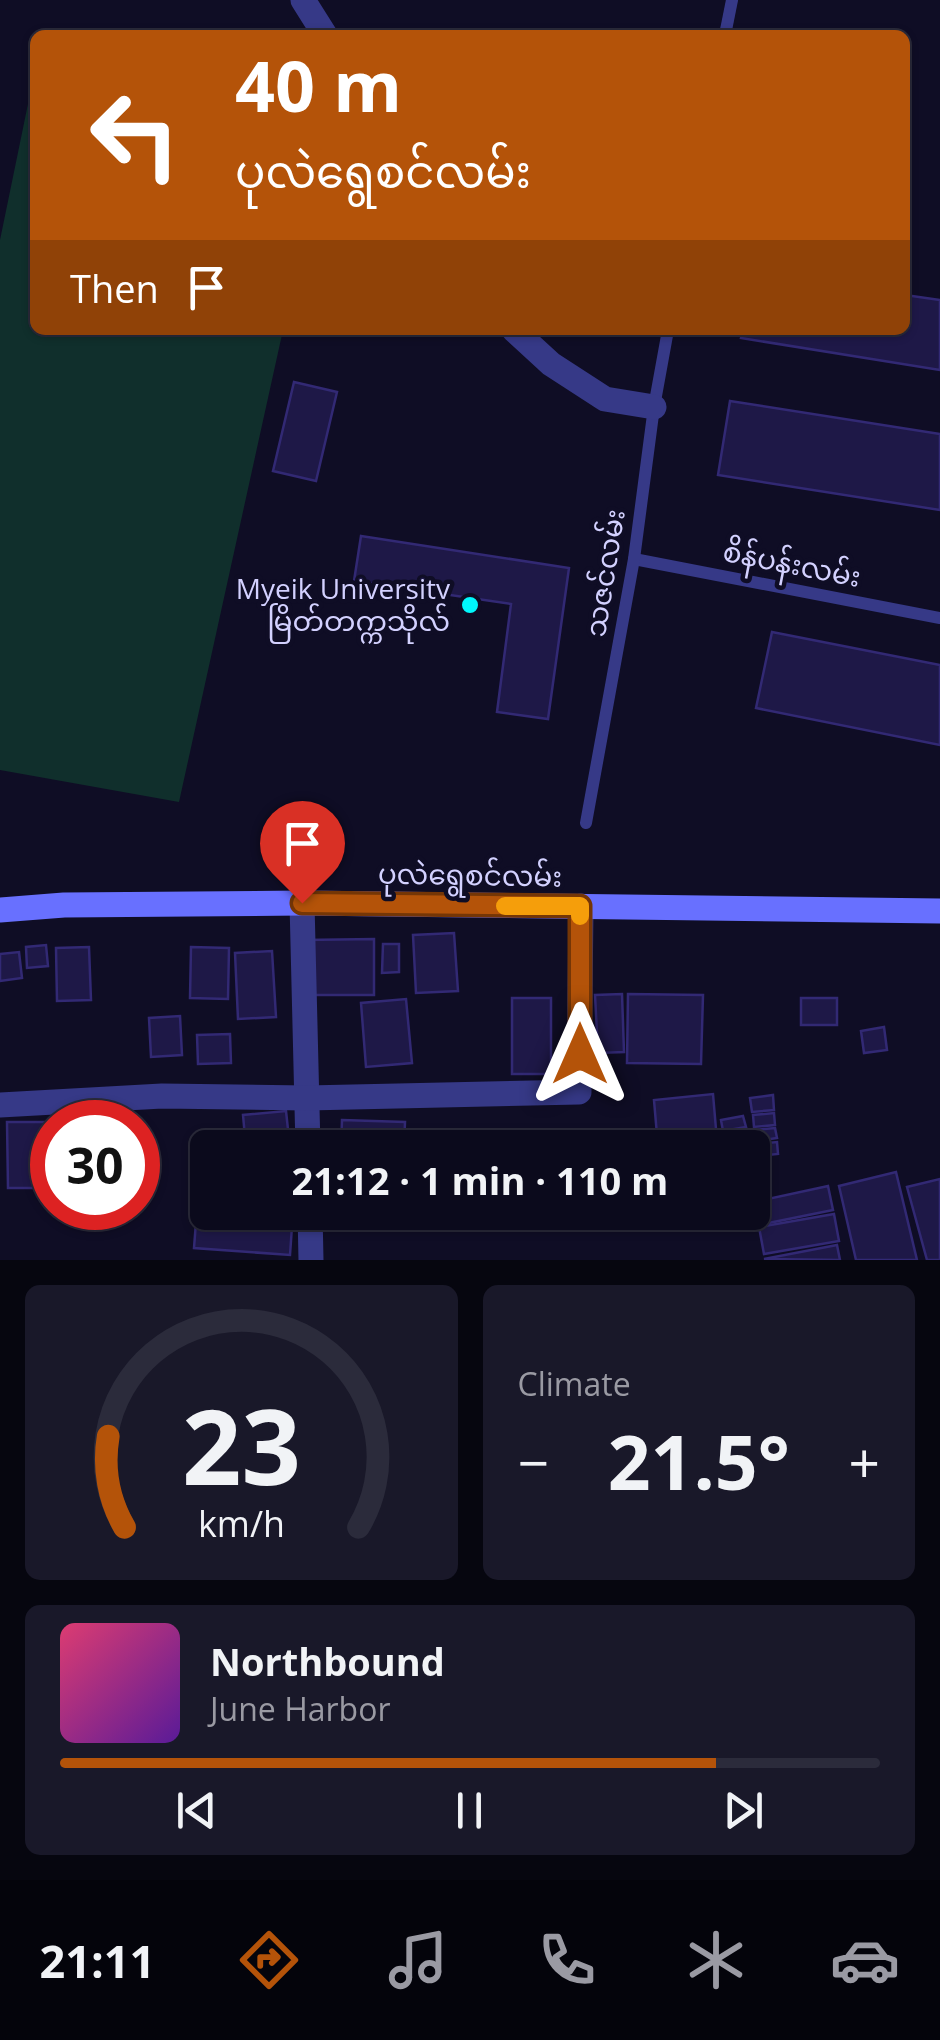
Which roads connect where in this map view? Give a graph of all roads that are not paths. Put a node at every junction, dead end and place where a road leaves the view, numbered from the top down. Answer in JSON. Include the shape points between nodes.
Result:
{"nodes":[{"id":1,"x":303,"y":0,"type":"edge"},
{"id":2,"x":732,"y":0,"type":"edge"},
{"id":3,"x":322,"y":30,"type":"edge"},
{"id":4,"x":726,"y":30,"type":"edge"},
{"id":5,"x":519,"y":335,"type":"edge"},
{"id":6,"x":667,"y":335,"type":"edge"},
{"id":7,"x":654,"y":407,"type":"junction"},
{"id":8,"x":634,"y":559,"type":"junction"},
{"id":9,"x":940,"y":618,"type":"edge"},
{"id":10,"x":586,"y":823,"type":"dead end"},
{"id":11,"x":302,"y":903,"type":"junction"},
{"id":12,"x":580,"y":906,"type":"junction"},
{"id":13,"x":0,"y":910,"type":"edge"},
{"id":14,"x":940,"y":911,"type":"edge"},
{"id":15,"x":307,"y":1098,"type":"junction"},
{"id":16,"x":0,"y":1105,"type":"edge"},
{"id":17,"x":308,"y":1130,"type":"edge"},
{"id":18,"x":310,"y":1230,"type":"edge"},
{"id":19,"x":311,"y":1260,"type":"edge"}],
"edges":[{"from":1,"to":3,"type":"street"},
{"from":2,"to":4,"type":"lane"},
{"from":5,"to":7,"type":"street","via":[[604,399]]},
{"from":6,"to":7,"type":"lane","name":"သဇင်လမ်း"},
{"from":7,"to":8,"type":"lane","name":"သဇင်လမ်း"},
{"from":8,"to":9,"type":"lane","name":"စိန်ပန်းလမ်း"},
{"from":8,"to":10,"type":"lane","name":"သဇင်လမ်း"},
{"from":11,"to":12,"type":"street","name":"ပုလဲရွေစင်လမ်း"},
{"from":11,"to":13,"type":"street","name":"ပုလဲရွေစင်လမ်း"},
{"from":11,"to":15,"type":"street"},
{"from":12,"to":14,"type":"street","name":"ပုလဲရွေစင်လမ်း"},
{"from":12,"to":15,"type":"street","via":[[579,1092]]},
{"from":15,"to":16,"type":"street","via":[[162,1096]]},
{"from":15,"to":17,"type":"street"},
{"from":18,"to":19,"type":"street"}]}
